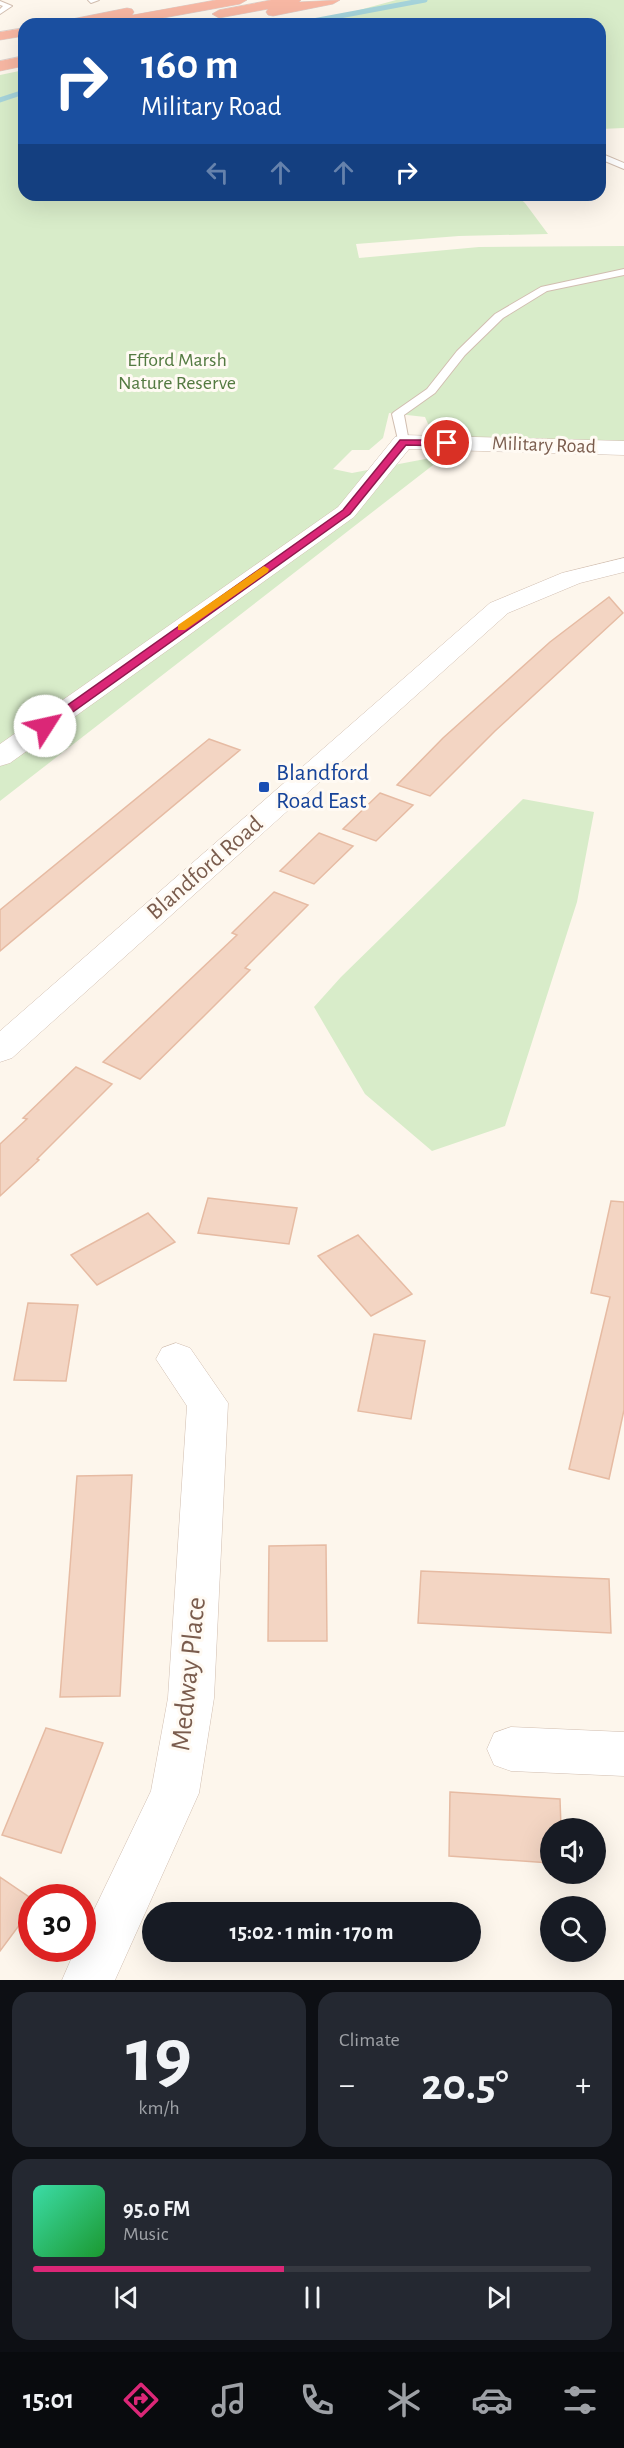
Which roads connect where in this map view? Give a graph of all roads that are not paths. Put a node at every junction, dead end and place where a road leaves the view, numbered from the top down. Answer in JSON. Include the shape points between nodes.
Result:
{"nodes":[{"id":1,"x":186,"y":0,"type":"edge"},
{"id":2,"x":240,"y":0,"type":"edge"},
{"id":3,"x":294,"y":0,"type":"edge"},
{"id":4,"x":333,"y":0,"type":"edge"},
{"id":5,"x":0,"y":3,"type":"edge"},
{"id":6,"x":0,"y":12,"type":"edge"},
{"id":7,"x":97,"y":18,"type":"edge"},
{"id":8,"x":140,"y":18,"type":"edge"},
{"id":9,"x":201,"y":18,"type":"edge"},
{"id":10,"x":245,"y":18,"type":"edge"},
{"id":11,"x":18,"y":33,"type":"edge"},
{"id":12,"x":0,"y":35,"type":"edge"},
{"id":13,"x":18,"y":39,"type":"edge"},
{"id":14,"x":0,"y":43,"type":"edge"},
{"id":15,"x":18,"y":52,"type":"edge"},
{"id":16,"x":0,"y":56,"type":"edge"},
{"id":17,"x":18,"y":62,"type":"edge"},
{"id":18,"x":0,"y":66,"type":"edge"},
{"id":19,"x":606,"y":158,"type":"edge"},
{"id":20,"x":624,"y":166,"type":"edge"},
{"id":21,"x":624,"y":272,"type":"edge"},
{"id":22,"x":403,"y":442,"type":"junction"},
{"id":23,"x":624,"y":448,"type":"edge"},
{"id":24,"x":624,"y":565,"type":"edge"},
{"id":25,"x":0,"y":757,"type":"edge"},
{"id":26,"x":0,"y":1050,"type":"edge"},
{"id":27,"x":176,"y":1359,"type":"dead end"},
{"id":28,"x":511,"y":1749,"type":"dead end"},
{"id":29,"x":624,"y":1754,"type":"edge"},
{"id":30,"x":88,"y":1980,"type":"edge"}],
"edges":[{"from":1,"to":7,"type":"highway"},
{"from":2,"to":8,"type":"highway"},
{"from":3,"to":9,"type":"highway"},
{"from":4,"to":10,"type":"highway"},
{"from":5,"to":6,"type":"lane","via":[[8,6]]},
{"from":11,"to":12,"type":"highway"},
{"from":13,"to":14,"type":"highway"},
{"from":15,"to":16,"type":"highway"},
{"from":17,"to":18,"type":"highway"},
{"from":19,"to":20,"type":"lane"},
{"from":21,"to":22,"type":"lane","via":[[544,289],[500,316],[461,353],[431,391],[398,414]]},
{"from":22,"to":23,"type":"street","name":"Military Road"},
{"from":22,"to":25,"type":"street","via":[[346,512]]},
{"from":24,"to":26,"type":"street","name":"Blandford Road","via":[[571,578],[499,608]]},
{"from":27,"to":30,"type":"street","name":"Medway Place","via":[[208,1403],[191,1698],[175,1793]]},
{"from":28,"to":29,"type":"street"}]}
